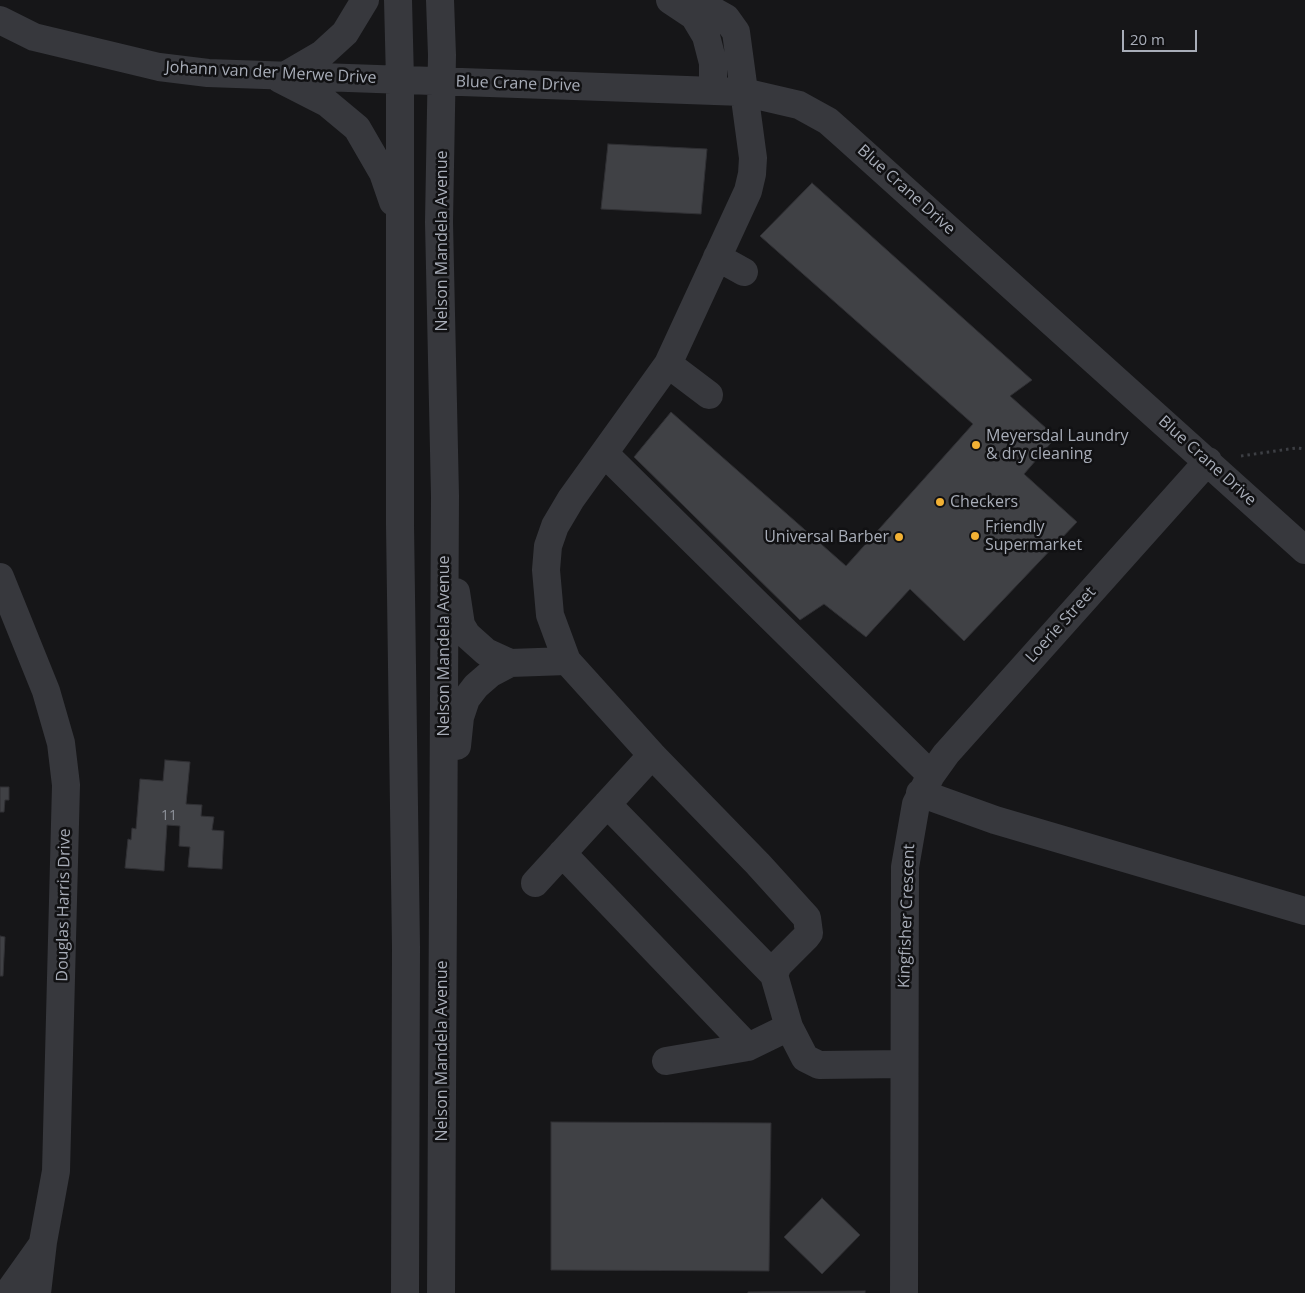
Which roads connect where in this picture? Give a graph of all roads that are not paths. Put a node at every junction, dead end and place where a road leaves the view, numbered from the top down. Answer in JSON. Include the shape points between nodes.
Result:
{"nodes":[{"id":1,"x":365,"y":0,"type":"edge"},
{"id":2,"x":398,"y":0,"type":"edge"},
{"id":3,"x":440,"y":0,"type":"edge"},
{"id":4,"x":670,"y":0,"type":"edge"},
{"id":5,"x":694,"y":0,"type":"edge"},
{"id":6,"x":0,"y":20,"type":"edge"},
{"id":7,"x":277,"y":74,"type":"junction"},
{"id":8,"x":400,"y":80,"type":"junction"},
{"id":9,"x":442,"y":82,"type":"junction"},
{"id":10,"x":713,"y":91,"type":"junction"},
{"id":11,"x":743,"y":92,"type":"junction"},
{"id":12,"x":400,"y":220,"type":"junction"},
{"id":13,"x":717,"y":257,"type":"junction"},
{"id":14,"x":744,"y":272,"type":"dead end"},
{"id":15,"x":668,"y":364,"type":"junction"},
{"id":16,"x":709,"y":395,"type":"dead end"},
{"id":17,"x":604,"y":454,"type":"junction"},
{"id":18,"x":1208,"y":461,"type":"junction"},
{"id":19,"x":445,"y":496,"type":"junction"},
{"id":20,"x":1305,"y":550,"type":"edge"},
{"id":21,"x":0,"y":577,"type":"edge"},
{"id":22,"x":567,"y":661,"type":"junction"},
{"id":23,"x":510,"y":663,"type":"junction"},
{"id":24,"x":652,"y":755,"type":"junction"},
{"id":25,"x":926,"y":784,"type":"junction"},
{"id":26,"x":608,"y":804,"type":"junction"},
{"id":27,"x":562,"y":853,"type":"junction"},
{"id":28,"x":442,"y":869,"type":"junction"},
{"id":29,"x":535,"y":883,"type":"dead end"},
{"id":30,"x":1305,"y":911,"type":"edge"},
{"id":31,"x":774,"y":975,"type":"junction"},
{"id":32,"x":789,"y":1027,"type":"junction"},
{"id":33,"x":748,"y":1047,"type":"junction"},
{"id":34,"x":666,"y":1061,"type":"dead end"},
{"id":35,"x":904,"y":1064,"type":"junction"},
{"id":36,"x":44,"y":1242,"type":"junction"},
{"id":37,"x":8,"y":1293,"type":"edge"},
{"id":38,"x":38,"y":1293,"type":"edge"},
{"id":39,"x":405,"y":1293,"type":"edge"},
{"id":40,"x":442,"y":1293,"type":"edge"},
{"id":41,"x":904,"y":1293,"type":"edge"}],
"edges":[{"from":1,"to":7,"type":"street","via":[[345,33],[322,54]]},
{"from":2,"to":8,"type":"street"},
{"from":3,"to":9,"type":"street","name":"Nelson Mandela Avenue"},
{"from":4,"to":10,"type":"street","via":[[694,16],[706,36],[713,64]]},
{"from":5,"to":11,"type":"street","via":[[726,18],[736,32]]},
{"from":6,"to":7,"type":"street","name":"Johann van der Merwe Drive","via":[[34,37],[160,67],[208,73]]},
{"from":7,"to":8,"type":"street","name":"Johann van der Merwe Drive"},
{"from":7,"to":12,"type":"street","via":[[327,103],[357,128],[384,173]]},
{"from":8,"to":9,"type":"street","name":"Blue Crane Drive"},
{"from":8,"to":12,"type":"street"},
{"from":9,"to":10,"type":"street","name":"Blue Crane Drive"},
{"from":9,"to":19,"type":"street","name":"Nelson Mandela Avenue","via":[[439,222]]},
{"from":10,"to":11,"type":"street","name":"Blue Crane Drive"},
{"from":11,"to":13,"type":"street","via":[[753,158],[752,174],[748,190]]},
{"from":11,"to":18,"type":"street","name":"Blue Crane Drive","via":[[800,105],[828,122]]},
{"from":12,"to":39,"type":"street","via":[[400,525],[406,947]]},
{"from":13,"to":14,"type":"street"},
{"from":13,"to":15,"type":"street"},
{"from":15,"to":16,"type":"street"},
{"from":15,"to":17,"type":"street"},
{"from":17,"to":22,"type":"street","via":[[571,499],[555,526],[548,546],[546,570],[550,615]]},
{"from":17,"to":25,"type":"street"},
{"from":18,"to":20,"type":"street","name":"Blue Crane Drive"},
{"from":18,"to":25,"type":"street","name":"Loerie Street","via":[[946,754]]},
{"from":19,"to":23,"type":"street","via":[[461,625],[486,652]]},
{"from":19,"to":28,"type":"street","name":"Nelson Mandela Avenue"},
{"from":21,"to":36,"type":"street","name":"Douglas Harris Drive","via":[[46,691],[61,743],[66,785],[56,1171]]},
{"from":22,"to":23,"type":"street"},
{"from":22,"to":24,"type":"street"},
{"from":23,"to":28,"type":"street","via":[[491,673],[466,699],[460,717]]},
{"from":24,"to":26,"type":"street"},
{"from":24,"to":31,"type":"street","via":[[807,918],[809,933],[778,965]]},
{"from":25,"to":30,"type":"street","via":[[995,820]]},
{"from":25,"to":35,"type":"street","name":"Kingfisher Crescent","via":[[912,818],[905,868]]},
{"from":26,"to":27,"type":"street"},
{"from":26,"to":31,"type":"street"},
{"from":27,"to":29,"type":"street"},
{"from":27,"to":33,"type":"street"},
{"from":28,"to":40,"type":"street","name":"Nelson Mandela Avenue"},
{"from":31,"to":32,"type":"street"},
{"from":32,"to":33,"type":"street"},
{"from":32,"to":35,"type":"street","via":[[805,1058],[819,1065]]},
{"from":33,"to":34,"type":"street"},
{"from":35,"to":41,"type":"street","name":"Kingfisher Crescent"},
{"from":36,"to":37,"type":"street","name":"Douglas Harris Drive"},
{"from":36,"to":38,"type":"street","name":"Douglas Harris Drive"}]}
